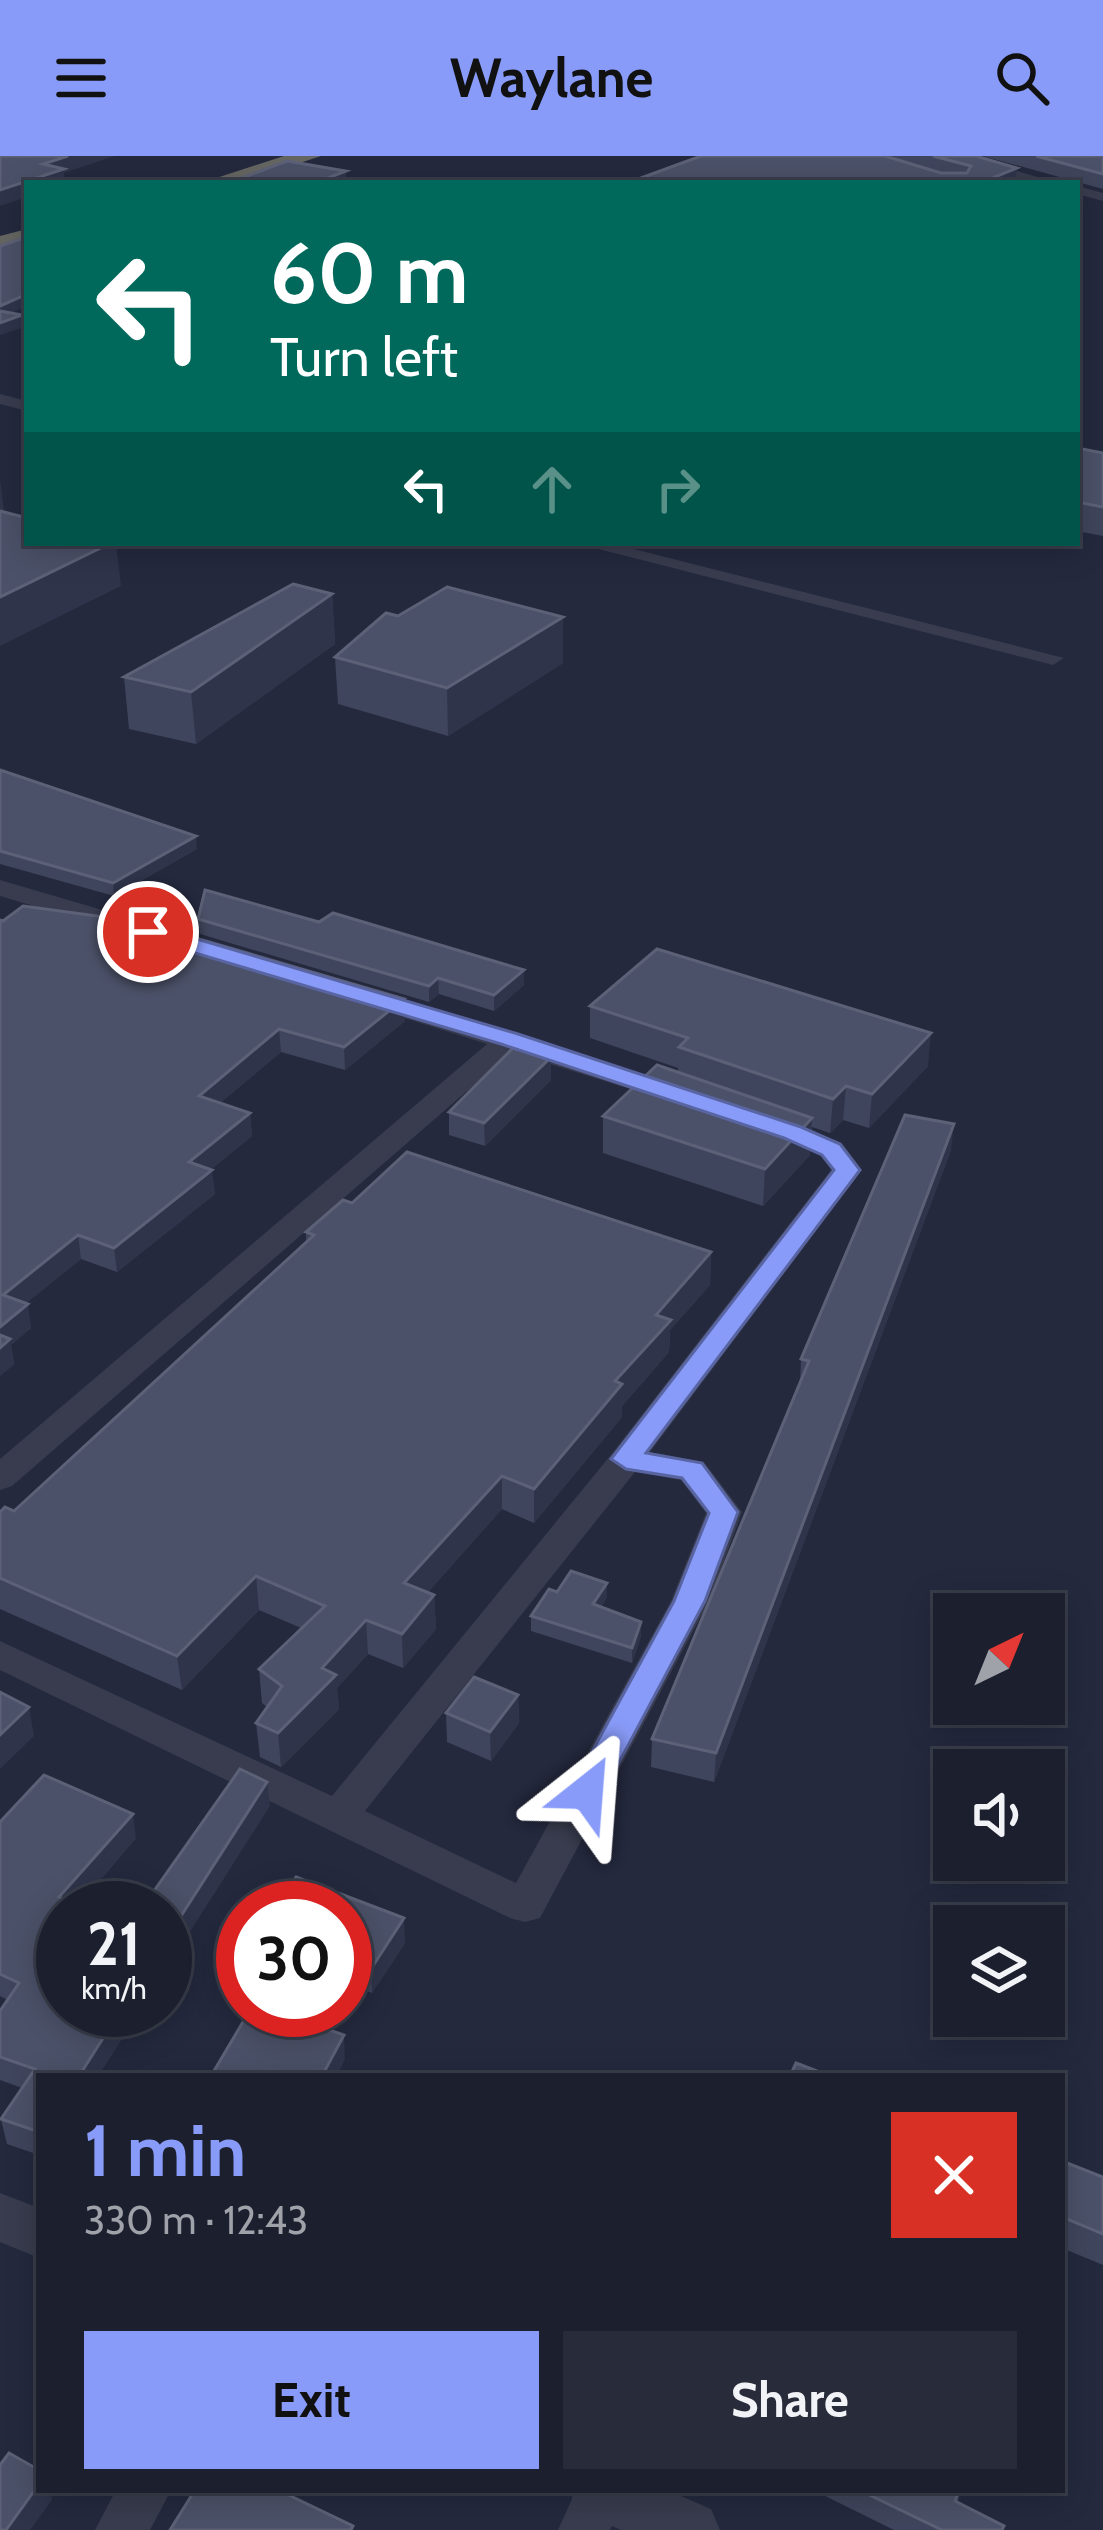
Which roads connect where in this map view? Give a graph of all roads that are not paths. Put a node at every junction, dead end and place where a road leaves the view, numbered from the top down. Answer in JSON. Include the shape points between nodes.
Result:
{"nodes":[{"id":1,"x":310,"y":156,"type":"edge"},
{"id":2,"x":950,"y":156,"type":"edge"},
{"id":3,"x":224,"y":180,"type":"edge"},
{"id":4,"x":1040,"y":180,"type":"edge"},
{"id":5,"x":597,"y":546,"type":"edge"},
{"id":6,"x":1053,"y":658,"type":"dead end"},
{"id":7,"x":0,"y":888,"type":"edge"},
{"id":8,"x":171,"y":939,"type":"edge"},
{"id":9,"x":329,"y":986,"type":"edge"},
{"id":10,"x":509,"y":1039,"type":"junction"},
{"id":11,"x":706,"y":1104,"type":"edge"},
{"id":12,"x":749,"y":1118,"type":"edge"},
{"id":13,"x":626,"y":1459,"type":"junction"},
{"id":14,"x":0,"y":1478,"type":"edge"},
{"id":15,"x":0,"y":1654,"type":"edge"},
{"id":16,"x":336,"y":1819,"type":"junction"},
{"id":17,"x":0,"y":2218,"type":"edge"},
{"id":18,"x":36,"y":2232,"type":"edge"},
{"id":19,"x":143,"y":2493,"type":"edge"},
{"id":20,"x":600,"y":2493,"type":"edge"},
{"id":21,"x":606,"y":2493,"type":"edge"},
{"id":22,"x":121,"y":2530,"type":"edge"},
{"id":23,"x":584,"y":2530,"type":"edge"},
{"id":24,"x":689,"y":2530,"type":"edge"}],
"edges":[{"from":1,"to":3,"type":"highway"},
{"from":2,"to":4,"type":"street"},
{"from":5,"to":6,"type":"street"},
{"from":7,"to":8,"type":"street"},
{"from":9,"to":10,"type":"street"},
{"from":10,"to":11,"type":"street"},
{"from":10,"to":14,"type":"street"},
{"from":12,"to":13,"type":"street","via":[[831,1149],[847,1170]]},
{"from":13,"to":16,"type":"street"},
{"from":13,"to":16,"type":"street","via":[[692,1470],[724,1512],[690,1601],[526,1906]]},
{"from":15,"to":16,"type":"street"},
{"from":17,"to":18,"type":"street"},
{"from":19,"to":22,"type":"street"},
{"from":20,"to":23,"type":"street"},
{"from":21,"to":24,"type":"street"}]}
